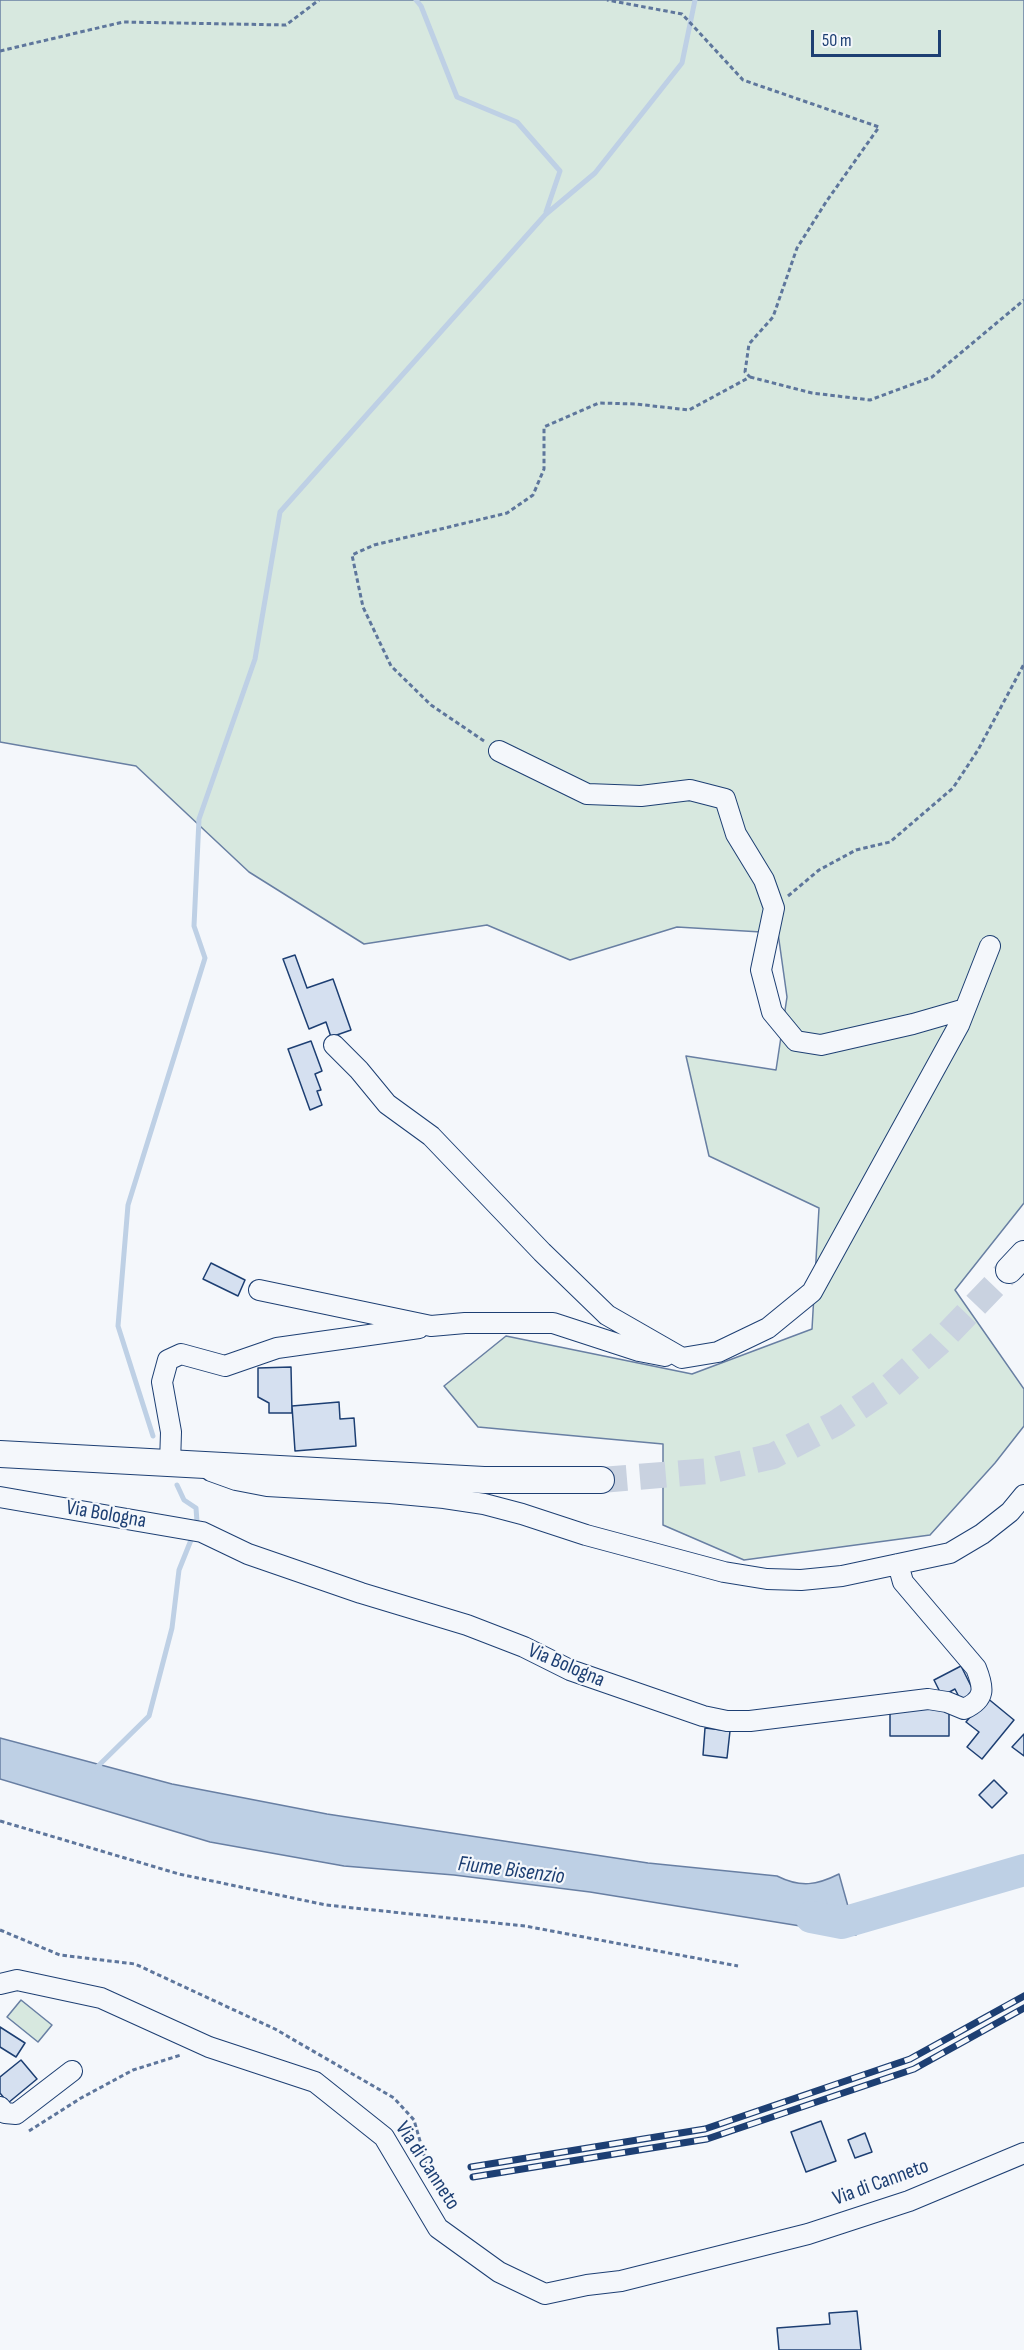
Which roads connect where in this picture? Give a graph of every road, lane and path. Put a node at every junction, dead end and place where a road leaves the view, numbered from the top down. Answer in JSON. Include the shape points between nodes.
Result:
{"nodes":[{"id":1,"x":319,"y":0,"type":"edge"},
{"id":2,"x":607,"y":0,"type":"edge"},
{"id":3,"x":0,"y":51,"type":"edge"},
{"id":4,"x":1024,"y":300,"type":"edge"},
{"id":5,"x":750,"y":377,"type":"junction"},
{"id":6,"x":1024,"y":664,"type":"edge"},
{"id":7,"x":498,"y":751,"type":"joint"},
{"id":8,"x":774,"y":908,"type":"junction"},
{"id":9,"x":990,"y":946,"type":"dead end"},
{"id":10,"x":965,"y":1009,"type":"junction"},
{"id":11,"x":334,"y":1045,"type":"dead end"},
{"id":12,"x":259,"y":1290,"type":"dead end"},
{"id":13,"x":431,"y":1326,"type":"junction"},
{"id":14,"x":682,"y":1358,"type":"junction"},
{"id":15,"x":0,"y":1454,"type":"edge"},
{"id":16,"x":182,"y":1465,"type":"junction"},
{"id":17,"x":601,"y":1479,"type":"tunnel mouth"},
{"id":18,"x":1024,"y":1495,"type":"edge"},
{"id":19,"x":0,"y":1497,"type":"edge"},
{"id":20,"x":898,"y":1564,"type":"junction"},
{"id":21,"x":0,"y":1821,"type":"edge"},
{"id":22,"x":738,"y":1966,"type":"dead end"},
{"id":23,"x":0,"y":1983,"type":"edge"},
{"id":24,"x":209,"y":2047,"type":"junction"},
{"id":25,"x":72,"y":2071,"type":"dead end"},
{"id":26,"x":0,"y":2107,"type":"edge"},
{"id":27,"x":29,"y":2131,"type":"dead end"},
{"id":28,"x":1024,"y":2153,"type":"edge"}],
"edges":[{"from":1,"to":3,"type":"path","via":[[286,25],[123,22]]},
{"from":2,"to":5,"type":"path","via":[[682,14],[743,80],[879,127],[797,248],[773,317],[750,344],[745,372]]},
{"from":4,"to":5,"type":"path","via":[[932,377],[870,400],[812,393]]},
{"from":5,"to":7,"type":"path","via":[[689,410],[599,403],[544,428],[544,469],[533,495],[507,513],[374,545],[351,555],[363,607],[391,666],[431,705]]},
{"from":6,"to":8,"type":"path","via":[[953,788],[890,842],[856,850],[819,870]]},
{"from":7,"to":8,"type":"street","via":[[587,794],[641,796],[690,790],[725,799],[736,834],[764,880]]},
{"from":8,"to":10,"type":"street","via":[[761,970],[772,1012],[796,1041],[821,1045]]},
{"from":9,"to":10,"type":"street"},
{"from":10,"to":14,"type":"street","via":[[812,1292],[768,1328],[718,1352]]},
{"from":11,"to":14,"type":"street","via":[[387,1104],[431,1136],[608,1315]]},
{"from":12,"to":13,"type":"street"},
{"from":13,"to":14,"type":"street","via":[[553,1323],[639,1351]]},
{"from":13,"to":16,"type":"street","via":[[277,1348],[225,1366],[181,1354],[168,1360],[162,1382]]},
{"from":15,"to":16,"type":"main road"},
{"from":16,"to":17,"type":"main road","via":[[484,1480]]},
{"from":16,"to":20,"type":"street","via":[[267,1486],[412,1495],[484,1504],[692,1564],[767,1579],[842,1576]]},
{"from":18,"to":20,"type":"street","via":[[982,1534],[950,1552]]},
{"from":19,"to":20,"type":"street","name":"Via Bologna","via":[[202,1532],[248,1554],[467,1625],[629,1692],[727,1721],[928,1699],[964,1709],[977,1701],[982,1692],[981,1682],[970,1660],[903,1582]]},
{"from":21,"to":22,"type":"path","via":[[179,1874],[326,1905],[525,1926]]},
{"from":23,"to":24,"type":"street","name":"Via di Canneto","via":[[17,1980],[101,1998]]},
{"from":24,"to":27,"type":"path","via":[[133,2070]]},
{"from":24,"to":28,"type":"street","name":"Via di Canneto","via":[[315,2082],[384,2137],[438,2228],[499,2272],[545,2294],[621,2281],[808,2234],[909,2201]]},
{"from":25,"to":26,"type":"street","via":[[16,2114],[5,2113]]}]}
